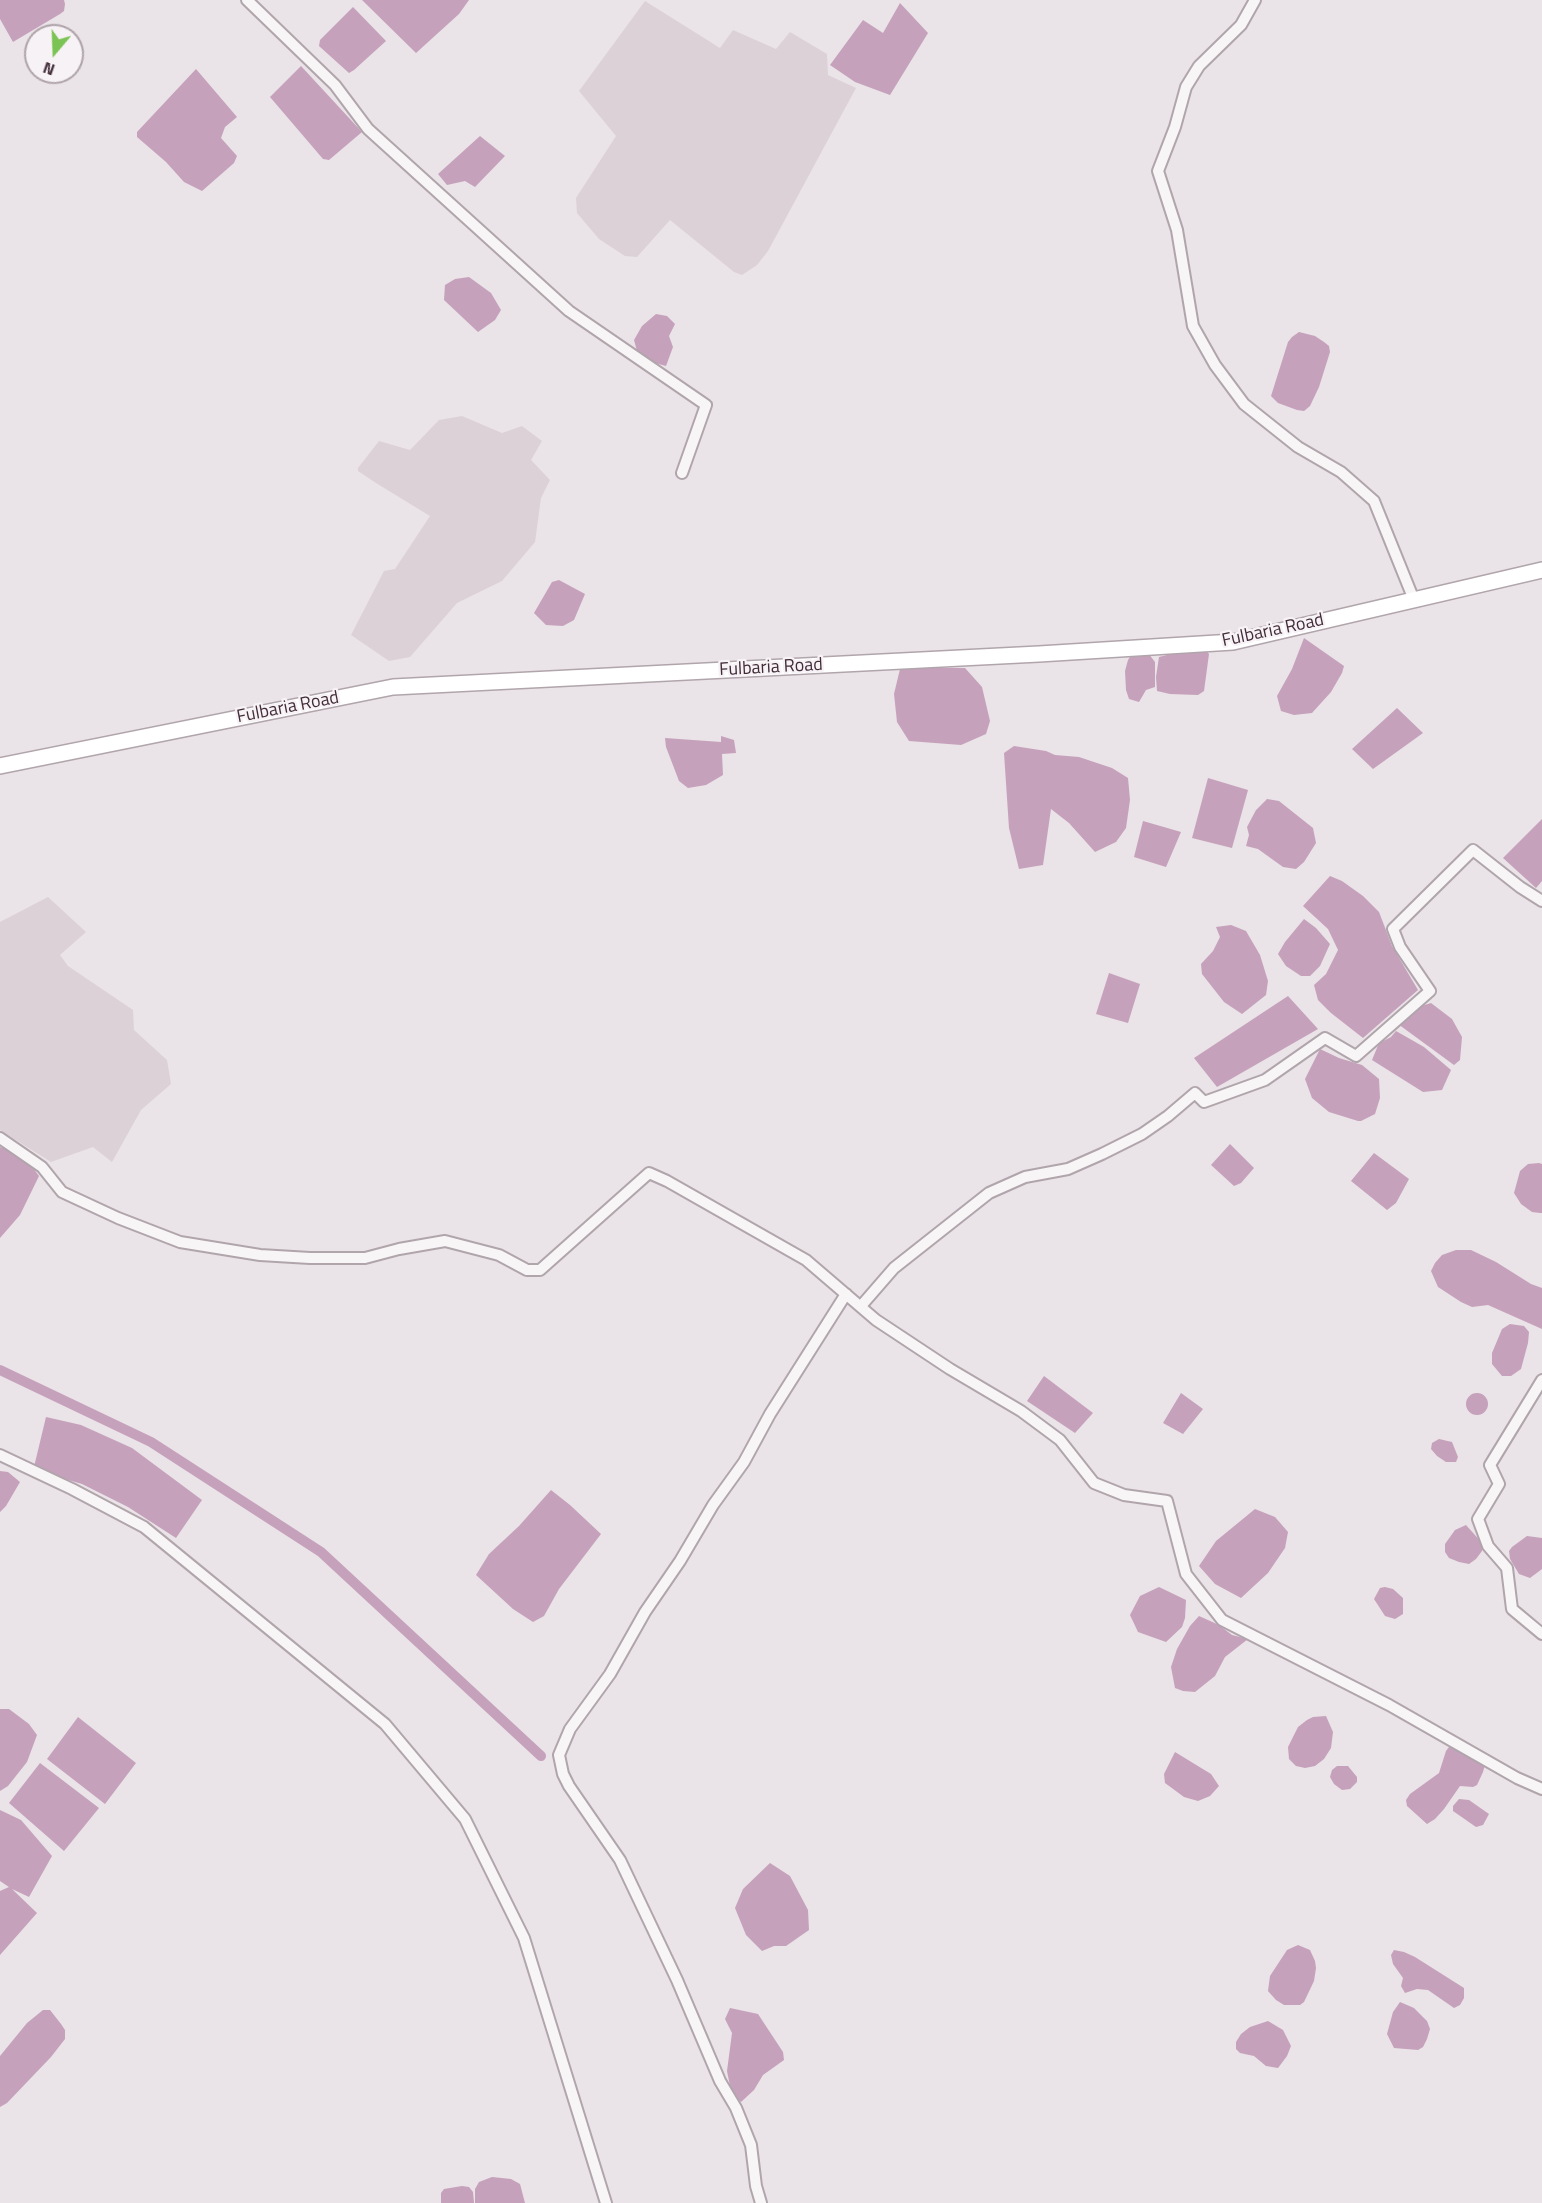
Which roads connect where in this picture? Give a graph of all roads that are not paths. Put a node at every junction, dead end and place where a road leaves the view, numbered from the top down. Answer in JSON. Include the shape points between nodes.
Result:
{"nodes":[{"id":1,"x":247,"y":0,"type":"edge"},
{"id":2,"x":1255,"y":0,"type":"edge"},
{"id":3,"x":682,"y":473,"type":"dead end"},
{"id":4,"x":1542,"y":570,"type":"edge"},
{"id":5,"x":1414,"y":600,"type":"junction"},
{"id":6,"x":0,"y":766,"type":"edge"},
{"id":7,"x":1542,"y":901,"type":"edge"},
{"id":8,"x":0,"y":1138,"type":"edge"},
{"id":9,"x":846,"y":1294,"type":"junction"},
{"id":10,"x":861,"y":1306,"type":"junction"},
{"id":11,"x":1542,"y":1380,"type":"edge"},
{"id":12,"x":0,"y":1455,"type":"edge"},
{"id":13,"x":1542,"y":1634,"type":"edge"},
{"id":14,"x":1542,"y":1789,"type":"edge"},
{"id":15,"x":606,"y":2203,"type":"edge"},
{"id":16,"x":761,"y":2203,"type":"edge"}],
"edges":[{"from":1,"to":3,"type":"street","via":[[335,85],[369,129],[569,311],[706,405]]},
{"from":2,"to":5,"type":"street","via":[[1241,25],[1199,66],[1186,87],[1158,171],[1177,230],[1193,326],[1244,404],[1298,447],[1341,472],[1374,501]]},
{"from":4,"to":5,"type":"main road","name":"Fulbaria Road"},
{"from":5,"to":6,"type":"main road","name":"Fulbaria Road","via":[[1233,642],[393,687]]},
{"from":7,"to":10,"type":"street","via":[[1473,850],[1393,929],[1400,947],[1430,991],[1356,1056],[1325,1038],[1265,1080],[1204,1102],[1195,1093],[1142,1134],[1102,1154],[1068,1169],[1025,1177],[989,1193],[894,1268]]},
{"from":8,"to":9,"type":"street","via":[[42,1167],[62,1192],[180,1242],[260,1254],[365,1258],[444,1241],[499,1255],[527,1270],[540,1270],[649,1173],[806,1260]]},
{"from":9,"to":10,"type":"street"},
{"from":9,"to":16,"type":"street","via":[[610,1674],[570,1729],[559,1755],[569,1786],[620,1860],[720,2081],[736,2108],[751,2145]]},
{"from":10,"to":14,"type":"street","via":[[920,1350],[1021,1411],[1060,1440],[1094,1483],[1124,1495],[1167,1501],[1186,1574],[1222,1620]]},
{"from":11,"to":13,"type":"street","via":[[1490,1465],[1499,1484],[1478,1519],[1488,1546],[1507,1568],[1512,1609]]},
{"from":12,"to":15,"type":"street","via":[[144,1527],[385,1724],[465,1819],[524,1938]]}]}
